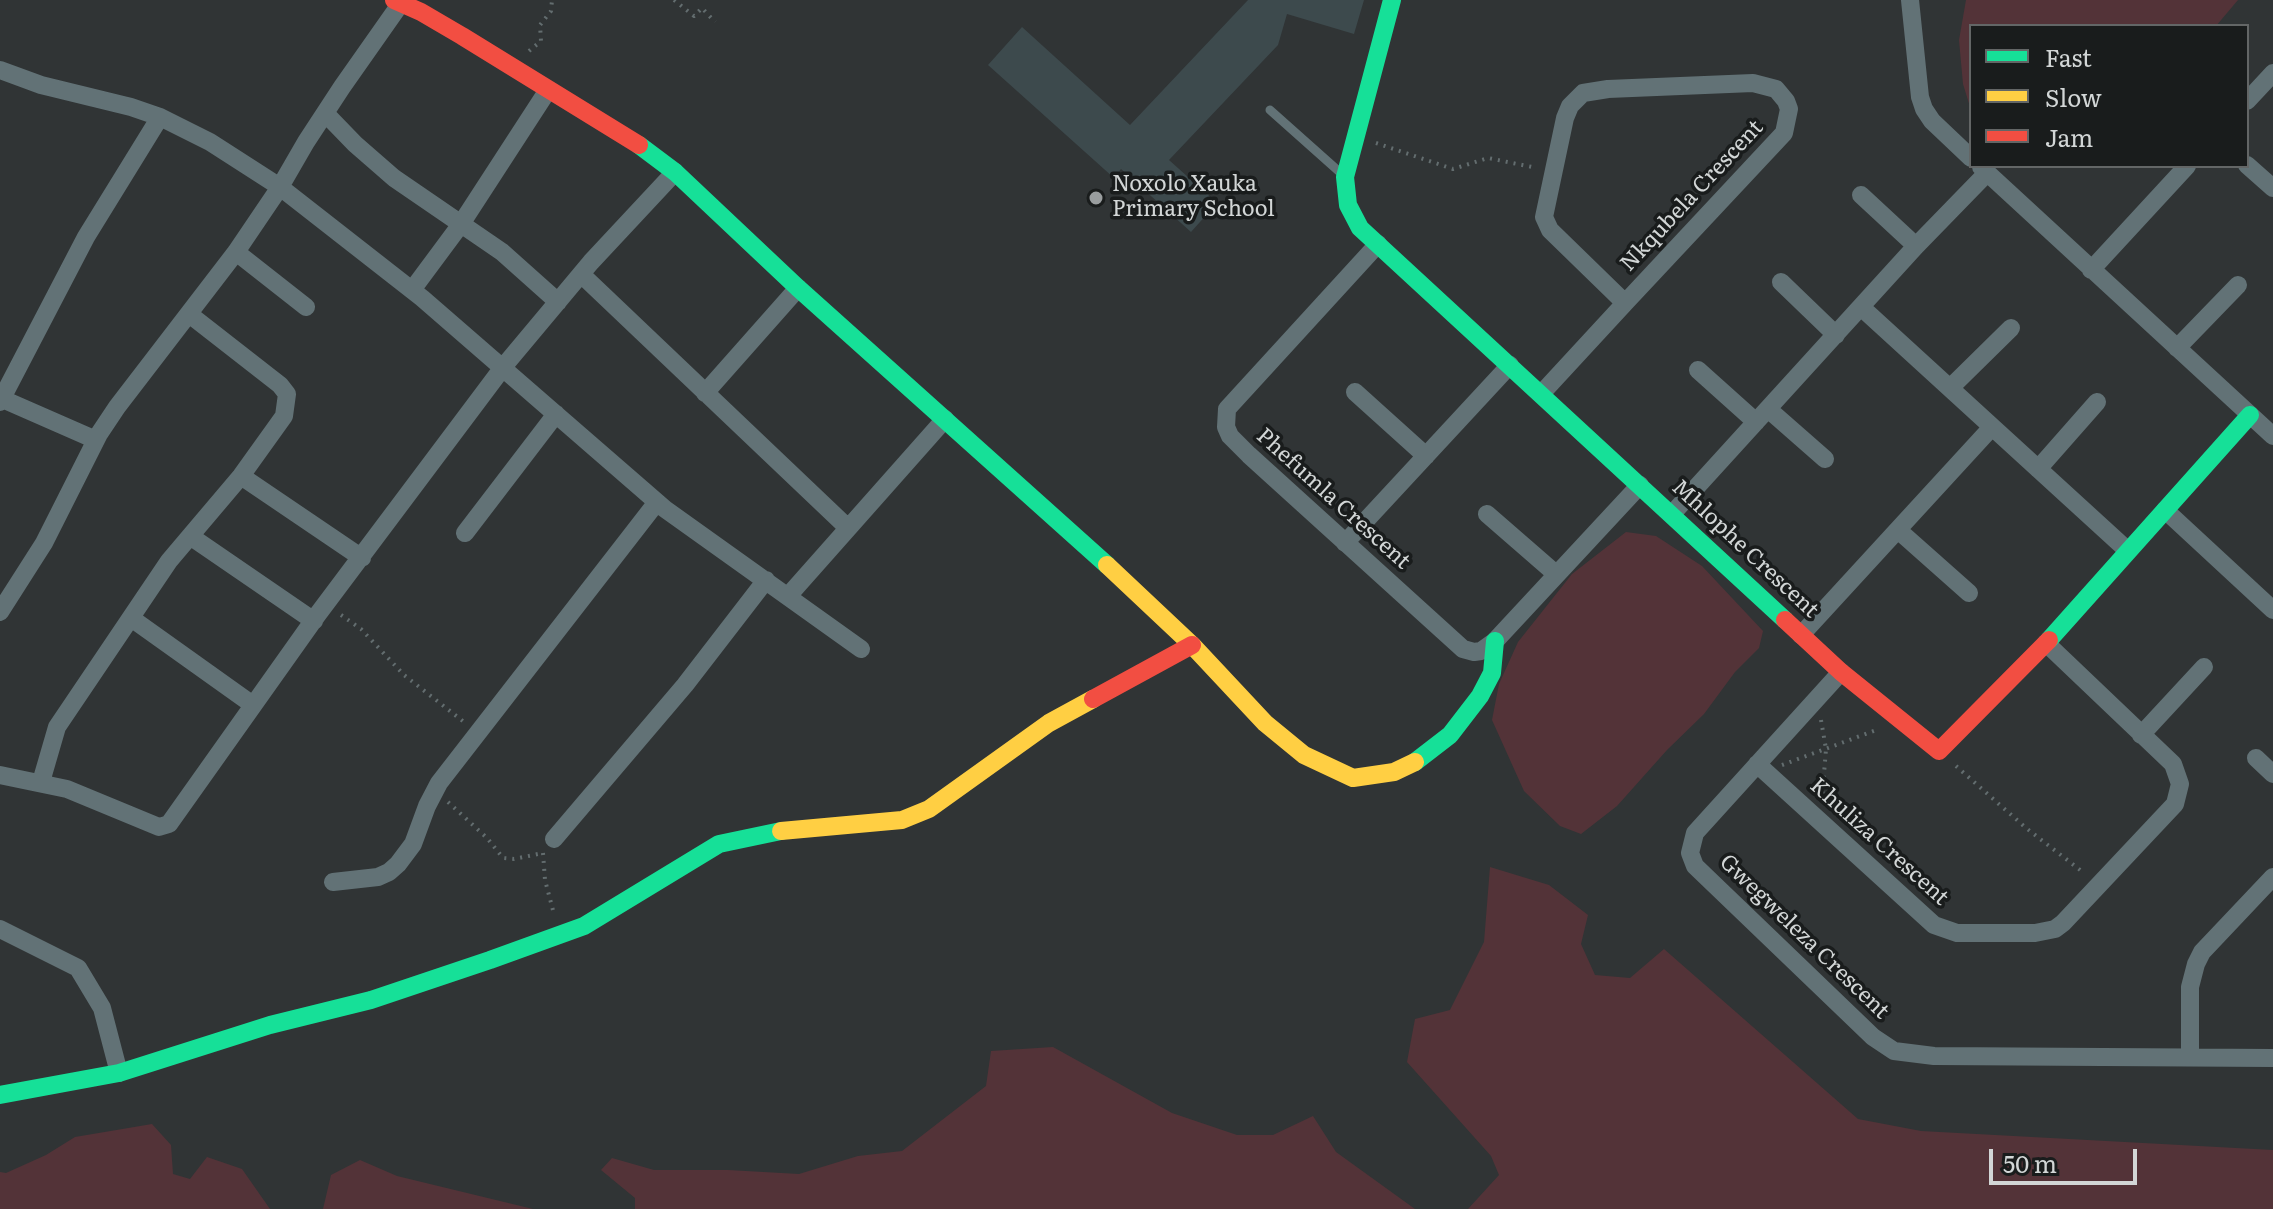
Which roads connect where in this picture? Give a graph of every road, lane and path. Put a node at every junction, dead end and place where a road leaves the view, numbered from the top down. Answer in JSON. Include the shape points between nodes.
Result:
{"nodes":[{"id":1,"x":552,"y":0,"type":"edge"},
{"id":2,"x":674,"y":0,"type":"edge"},
{"id":3,"x":1392,"y":0,"type":"edge"},
{"id":4,"x":1910,"y":0,"type":"edge"},
{"id":5,"x":398,"y":2,"type":"edge"},
{"id":6,"x":715,"y":22,"type":"dead end"},
{"id":7,"x":0,"y":70,"type":"edge"},
{"id":8,"x":515,"y":70,"type":"junction"},
{"id":9,"x":2273,"y":73,"type":"edge"},
{"id":10,"x":548,"y":90,"type":"junction"},
{"id":11,"x":2249,"y":99,"type":"edge"},
{"id":12,"x":1270,"y":110,"type":"dead end"},
{"id":13,"x":325,"y":113,"type":"junction"},
{"id":14,"x":160,"y":117,"type":"junction"},
{"id":15,"x":1356,"y":134,"type":"junction"},
{"id":16,"x":1969,"y":156,"type":"edge"},
{"id":17,"x":2249,"y":167,"type":"edge"},
{"id":18,"x":2185,"y":168,"type":"edge"},
{"id":19,"x":1984,"y":169,"type":"edge"},
{"id":20,"x":1553,"y":171,"type":"junction"},
{"id":21,"x":675,"y":172,"type":"junction"},
{"id":22,"x":1345,"y":177,"type":"junction"},
{"id":23,"x":280,"y":187,"type":"junction"},
{"id":24,"x":2273,"y":188,"type":"edge"},
{"id":25,"x":1861,"y":195,"type":"dead end"},
{"id":26,"x":461,"y":224,"type":"junction"},
{"id":27,"x":1378,"y":244,"type":"junction"},
{"id":28,"x":1916,"y":246,"type":"junction"},
{"id":29,"x":236,"y":252,"type":"junction"},
{"id":30,"x":2091,"y":270,"type":"junction"},
{"id":31,"x":581,"y":274,"type":"junction"},
{"id":32,"x":1781,"y":282,"type":"dead end"},
{"id":33,"x":2238,"y":285,"type":"dead end"},
{"id":34,"x":798,"y":288,"type":"junction"},
{"id":35,"x":412,"y":290,"type":"junction"},
{"id":36,"x":558,"y":302,"type":"junction"},
{"id":37,"x":1625,"y":303,"type":"junction"},
{"id":38,"x":306,"y":307,"type":"dead end"},
{"id":39,"x":1861,"y":307,"type":"junction"},
{"id":40,"x":189,"y":314,"type":"junction"},
{"id":41,"x":2011,"y":328,"type":"dead end"},
{"id":42,"x":1836,"y":335,"type":"junction"},
{"id":43,"x":2177,"y":348,"type":"junction"},
{"id":44,"x":1510,"y":365,"type":"junction"},
{"id":45,"x":504,"y":366,"type":"junction"},
{"id":46,"x":1698,"y":370,"type":"dead end"},
{"id":47,"x":1950,"y":388,"type":"junction"},
{"id":48,"x":1355,"y":392,"type":"dead end"},
{"id":49,"x":705,"y":393,"type":"junction"},
{"id":50,"x":1541,"y":394,"type":"junction"},
{"id":51,"x":1,"y":400,"type":"edge"},
{"id":52,"x":2097,"y":402,"type":"dead end"},
{"id":53,"x":556,"y":414,"type":"junction"},
{"id":54,"x":2250,"y":415,"type":"junction"},
{"id":55,"x":1762,"y":416,"type":"junction"},
{"id":56,"x":945,"y":419,"type":"junction"},
{"id":57,"x":1992,"y":427,"type":"junction"},
{"id":58,"x":2270,"y":428,"type":"edge"},
{"id":59,"x":96,"y":440,"type":"junction"},
{"id":60,"x":1426,"y":456,"type":"junction"},
{"id":61,"x":1825,"y":459,"type":"dead end"},
{"id":62,"x":2038,"y":469,"type":"junction"},
{"id":63,"x":241,"y":476,"type":"junction"},
{"id":64,"x":1640,"y":485,"type":"junction"},
{"id":65,"x":657,"y":502,"type":"junction"},
{"id":66,"x":2165,"y":510,"type":"junction"},
{"id":67,"x":1487,"y":514,"type":"dead end"},
{"id":68,"x":1672,"y":514,"type":"junction"},
{"id":69,"x":848,"y":528,"type":"junction"},
{"id":70,"x":1898,"y":530,"type":"junction"},
{"id":71,"x":465,"y":533,"type":"dead end"},
{"id":72,"x":190,"y":536,"type":"junction"},
{"id":73,"x":1345,"y":543,"type":"junction"},
{"id":74,"x":2127,"y":550,"type":"junction"},
{"id":75,"x":362,"y":558,"type":"junction"},
{"id":76,"x":1556,"y":574,"type":"junction"},
{"id":77,"x":766,"y":580,"type":"junction"},
{"id":78,"x":1969,"y":593,"type":"dead end"},
{"id":79,"x":789,"y":595,"type":"junction"},
{"id":80,"x":326,"y":605,"type":"junction"},
{"id":81,"x":2273,"y":610,"type":"edge"},
{"id":82,"x":0,"y":612,"type":"edge"},
{"id":83,"x":131,"y":618,"type":"junction"},
{"id":84,"x":314,"y":621,"type":"junction"},
{"id":85,"x":1801,"y":635,"type":"junction"},
{"id":86,"x":1495,"y":641,"type":"junction"},
{"id":87,"x":2046,"y":643,"type":"junction"},
{"id":88,"x":1192,"y":645,"type":"junction"},
{"id":89,"x":861,"y":649,"type":"dead end"},
{"id":90,"x":2204,"y":667,"type":"dead end"},
{"id":91,"x":1841,"y":672,"type":"junction"},
{"id":92,"x":1817,"y":698,"type":"junction"},
{"id":93,"x":253,"y":705,"type":"junction"},
{"id":94,"x":1901,"y":721,"type":"junction"},
{"id":95,"x":477,"y":732,"type":"junction"},
{"id":96,"x":2141,"y":735,"type":"junction"},
{"id":97,"x":1826,"y":749,"type":"junction"},
{"id":98,"x":1939,"y":751,"type":"junction"},
{"id":99,"x":2256,"y":758,"type":"dead end"},
{"id":100,"x":1761,"y":768,"type":"junction"},
{"id":101,"x":2273,"y":774,"type":"edge"},
{"id":102,"x":0,"y":775,"type":"edge"},
{"id":103,"x":41,"y":782,"type":"junction"},
{"id":104,"x":435,"y":791,"type":"junction"},
{"id":105,"x":1821,"y":822,"type":"junction"},
{"id":106,"x":548,"y":846,"type":"junction"},
{"id":107,"x":2273,"y":877,"type":"edge"},
{"id":108,"x":333,"y":882,"type":"dead end"},
{"id":109,"x":2099,"y":886,"type":"junction"},
{"id":110,"x":0,"y":929,"type":"edge"},
{"id":111,"x":557,"y":936,"type":"junction"},
{"id":112,"x":2190,"y":1057,"type":"junction"},
{"id":113,"x":2273,"y":1058,"type":"edge"},
{"id":114,"x":119,"y":1073,"type":"junction"},
{"id":115,"x":0,"y":1095,"type":"edge"}],
"edges":[{"from":1,"to":8,"type":"path","via":[[540,25],[541,41]]},
{"from":2,"to":6,"type":"path","via":[[694,16],[702,8]]},
{"from":3,"to":15,"type":"street","name":"Mhlophe Crescent"},
{"from":4,"to":16,"type":"street","via":[[1924,109]]},
{"from":5,"to":8,"type":"street"},
{"from":5,"to":13,"type":"street"},
{"from":7,"to":14,"type":"street"},
{"from":8,"to":10,"type":"street"},
{"from":9,"to":11,"type":"street"},
{"from":10,"to":21,"type":"street"},
{"from":10,"to":26,"type":"street"},
{"from":12,"to":22,"type":"lane"},
{"from":13,"to":23,"type":"street"},
{"from":13,"to":26,"type":"street","via":[[394,178]]},
{"from":14,"to":23,"type":"street"},
{"from":14,"to":51,"type":"street","via":[[86,237]]},
{"from":15,"to":20,"type":"path","via":[[1453,169],[1488,158]]},
{"from":15,"to":22,"type":"street","name":"Mhlophe Crescent"},
{"from":17,"to":24,"type":"street"},
{"from":18,"to":30,"type":"street"},
{"from":19,"to":28,"type":"street"},
{"from":19,"to":30,"type":"street"},
{"from":20,"to":37,"type":"street","name":"Nkqubela Crescent","via":[[1544,209],[1547,224]]},
{"from":20,"to":37,"type":"street","name":"Nkqubela Crescent","via":[[1570,106],[1591,90],[1753,83],[1776,89],[1786,101],[1784,133]]},
{"from":21,"to":31,"type":"street"},
{"from":21,"to":34,"type":"street"},
{"from":22,"to":27,"type":"street","name":"Mhlophe Crescent","via":[[1352,215]]},
{"from":23,"to":29,"type":"street"},
{"from":23,"to":35,"type":"street"},
{"from":25,"to":28,"type":"street"},
{"from":26,"to":35,"type":"street"},
{"from":26,"to":36,"type":"street"},
{"from":27,"to":44,"type":"street","name":"Mhlophe Crescent"},
{"from":27,"to":73,"type":"street","name":"Phefumla Crescent","via":[[1231,403],[1226,416],[1230,436]]},
{"from":28,"to":39,"type":"street"},
{"from":29,"to":38,"type":"street"},
{"from":29,"to":40,"type":"street"},
{"from":30,"to":43,"type":"street"},
{"from":31,"to":36,"type":"street"},
{"from":31,"to":49,"type":"street"},
{"from":32,"to":42,"type":"street"},
{"from":33,"to":43,"type":"street"},
{"from":34,"to":49,"type":"street"},
{"from":34,"to":56,"type":"street"},
{"from":35,"to":45,"type":"street"},
{"from":36,"to":45,"type":"street"},
{"from":37,"to":50,"type":"street","name":"Nkqubela Crescent"},
{"from":39,"to":42,"type":"street"},
{"from":39,"to":47,"type":"street"},
{"from":40,"to":59,"type":"street","via":[[139,375]]},
{"from":40,"to":63,"type":"street","via":[[287,394],[279,426]]},
{"from":41,"to":47,"type":"street"},
{"from":42,"to":55,"type":"street"},
{"from":43,"to":54,"type":"street"},
{"from":44,"to":50,"type":"street","name":"Mhlophe Crescent"},
{"from":44,"to":60,"type":"street"},
{"from":45,"to":53,"type":"street"},
{"from":45,"to":75,"type":"street"},
{"from":46,"to":55,"type":"street"},
{"from":47,"to":57,"type":"street"},
{"from":48,"to":60,"type":"street"},
{"from":49,"to":69,"type":"street"},
{"from":50,"to":64,"type":"street","name":"Mhlophe Crescent"},
{"from":51,"to":59,"type":"street"},
{"from":52,"to":62,"type":"street"},
{"from":53,"to":65,"type":"street"},
{"from":53,"to":71,"type":"street"},
{"from":54,"to":58,"type":"street"},
{"from":54,"to":66,"type":"street"},
{"from":55,"to":61,"type":"street"},
{"from":55,"to":68,"type":"street"},
{"from":56,"to":69,"type":"street"},
{"from":56,"to":88,"type":"street"},
{"from":57,"to":62,"type":"street"},
{"from":57,"to":70,"type":"street"},
{"from":59,"to":82,"type":"street","via":[[44,543]]},
{"from":60,"to":73,"type":"street"},
{"from":62,"to":74,"type":"street"},
{"from":63,"to":72,"type":"street"},
{"from":63,"to":75,"type":"street"},
{"from":64,"to":68,"type":"street","name":"Mhlophe Crescent"},
{"from":64,"to":76,"type":"street"},
{"from":65,"to":77,"type":"street"},
{"from":65,"to":95,"type":"street"},
{"from":66,"to":74,"type":"street"},
{"from":66,"to":81,"type":"street"},
{"from":67,"to":76,"type":"street"},
{"from":68,"to":85,"type":"street","name":"Mhlophe Crescent"},
{"from":69,"to":79,"type":"street"},
{"from":70,"to":78,"type":"street"},
{"from":70,"to":85,"type":"street"},
{"from":72,"to":83,"type":"street"},
{"from":72,"to":84,"type":"street"},
{"from":73,"to":86,"type":"street","name":"Phefumla Crescent","via":[[1463,649],[1481,651]]},
{"from":74,"to":87,"type":"street"},
{"from":75,"to":80,"type":"street"},
{"from":76,"to":86,"type":"street"},
{"from":77,"to":79,"type":"street"},
{"from":77,"to":106,"type":"street"},
{"from":79,"to":89,"type":"street"},
{"from":80,"to":84,"type":"street"},
{"from":80,"to":95,"type":"path","via":[[361,629],[404,675]]},
{"from":83,"to":93,"type":"street"},
{"from":83,"to":103,"type":"street","via":[[57,727]]},
{"from":84,"to":93,"type":"street"},
{"from":85,"to":91,"type":"street","name":"Mhlophe Crescent"},
{"from":86,"to":88,"type":"street","via":[[1492,673],[1450,735],[1420,760],[1394,772],[1353,778],[1304,755],[1265,723]]},
{"from":87,"to":96,"type":"street","name":"Khuliza Crescent"},
{"from":87,"to":98,"type":"street"},
{"from":88,"to":111,"type":"street","via":[[1049,723],[929,809],[902,820],[763,833],[719,844],[584,926]]},
{"from":90,"to":96,"type":"street"},
{"from":91,"to":92,"type":"street","name":"Gwegweleza Crescent"},
{"from":91,"to":94,"type":"street","name":"Mhlophe Crescent"},
{"from":92,"to":97,"type":"path"},
{"from":92,"to":100,"type":"street","name":"Gwegweleza Crescent"},
{"from":93,"to":103,"type":"street","via":[[165,827]]},
{"from":94,"to":97,"type":"path"},
{"from":94,"to":98,"type":"street","name":"Mhlophe Crescent"},
{"from":95,"to":104,"type":"street"},
{"from":96,"to":109,"type":"street","name":"Khuliza Crescent","via":[[2177,770],[2180,795]]},
{"from":97,"to":100,"type":"path"},
{"from":97,"to":105,"type":"path"},
{"from":98,"to":109,"type":"path"},
{"from":99,"to":101,"type":"street"},
{"from":100,"to":105,"type":"street","name":"Khuliza Crescent"},
{"from":100,"to":112,"type":"street","name":"Gwegweleza Crescent","via":[[1695,833],[1690,846],[1693,863],[1885,1046],[1934,1056]]},
{"from":102,"to":103,"type":"street"},
{"from":104,"to":106,"type":"path","via":[[503,858]]},
{"from":104,"to":108,"type":"street","via":[[413,844],[389,872]]},
{"from":105,"to":109,"type":"street","name":"Khuliza Crescent","via":[[1948,932],[2055,929]]},
{"from":106,"to":111,"type":"path","via":[[545,880]]},
{"from":107,"to":112,"type":"street","via":[[2196,964],[2190,987]]},
{"from":110,"to":114,"type":"street","via":[[78,968],[102,1008]]},
{"from":111,"to":114,"type":"street","via":[[371,1000],[270,1025]]},
{"from":112,"to":113,"type":"street","name":"Gwegweleza Crescent"},
{"from":114,"to":115,"type":"street"}]}
